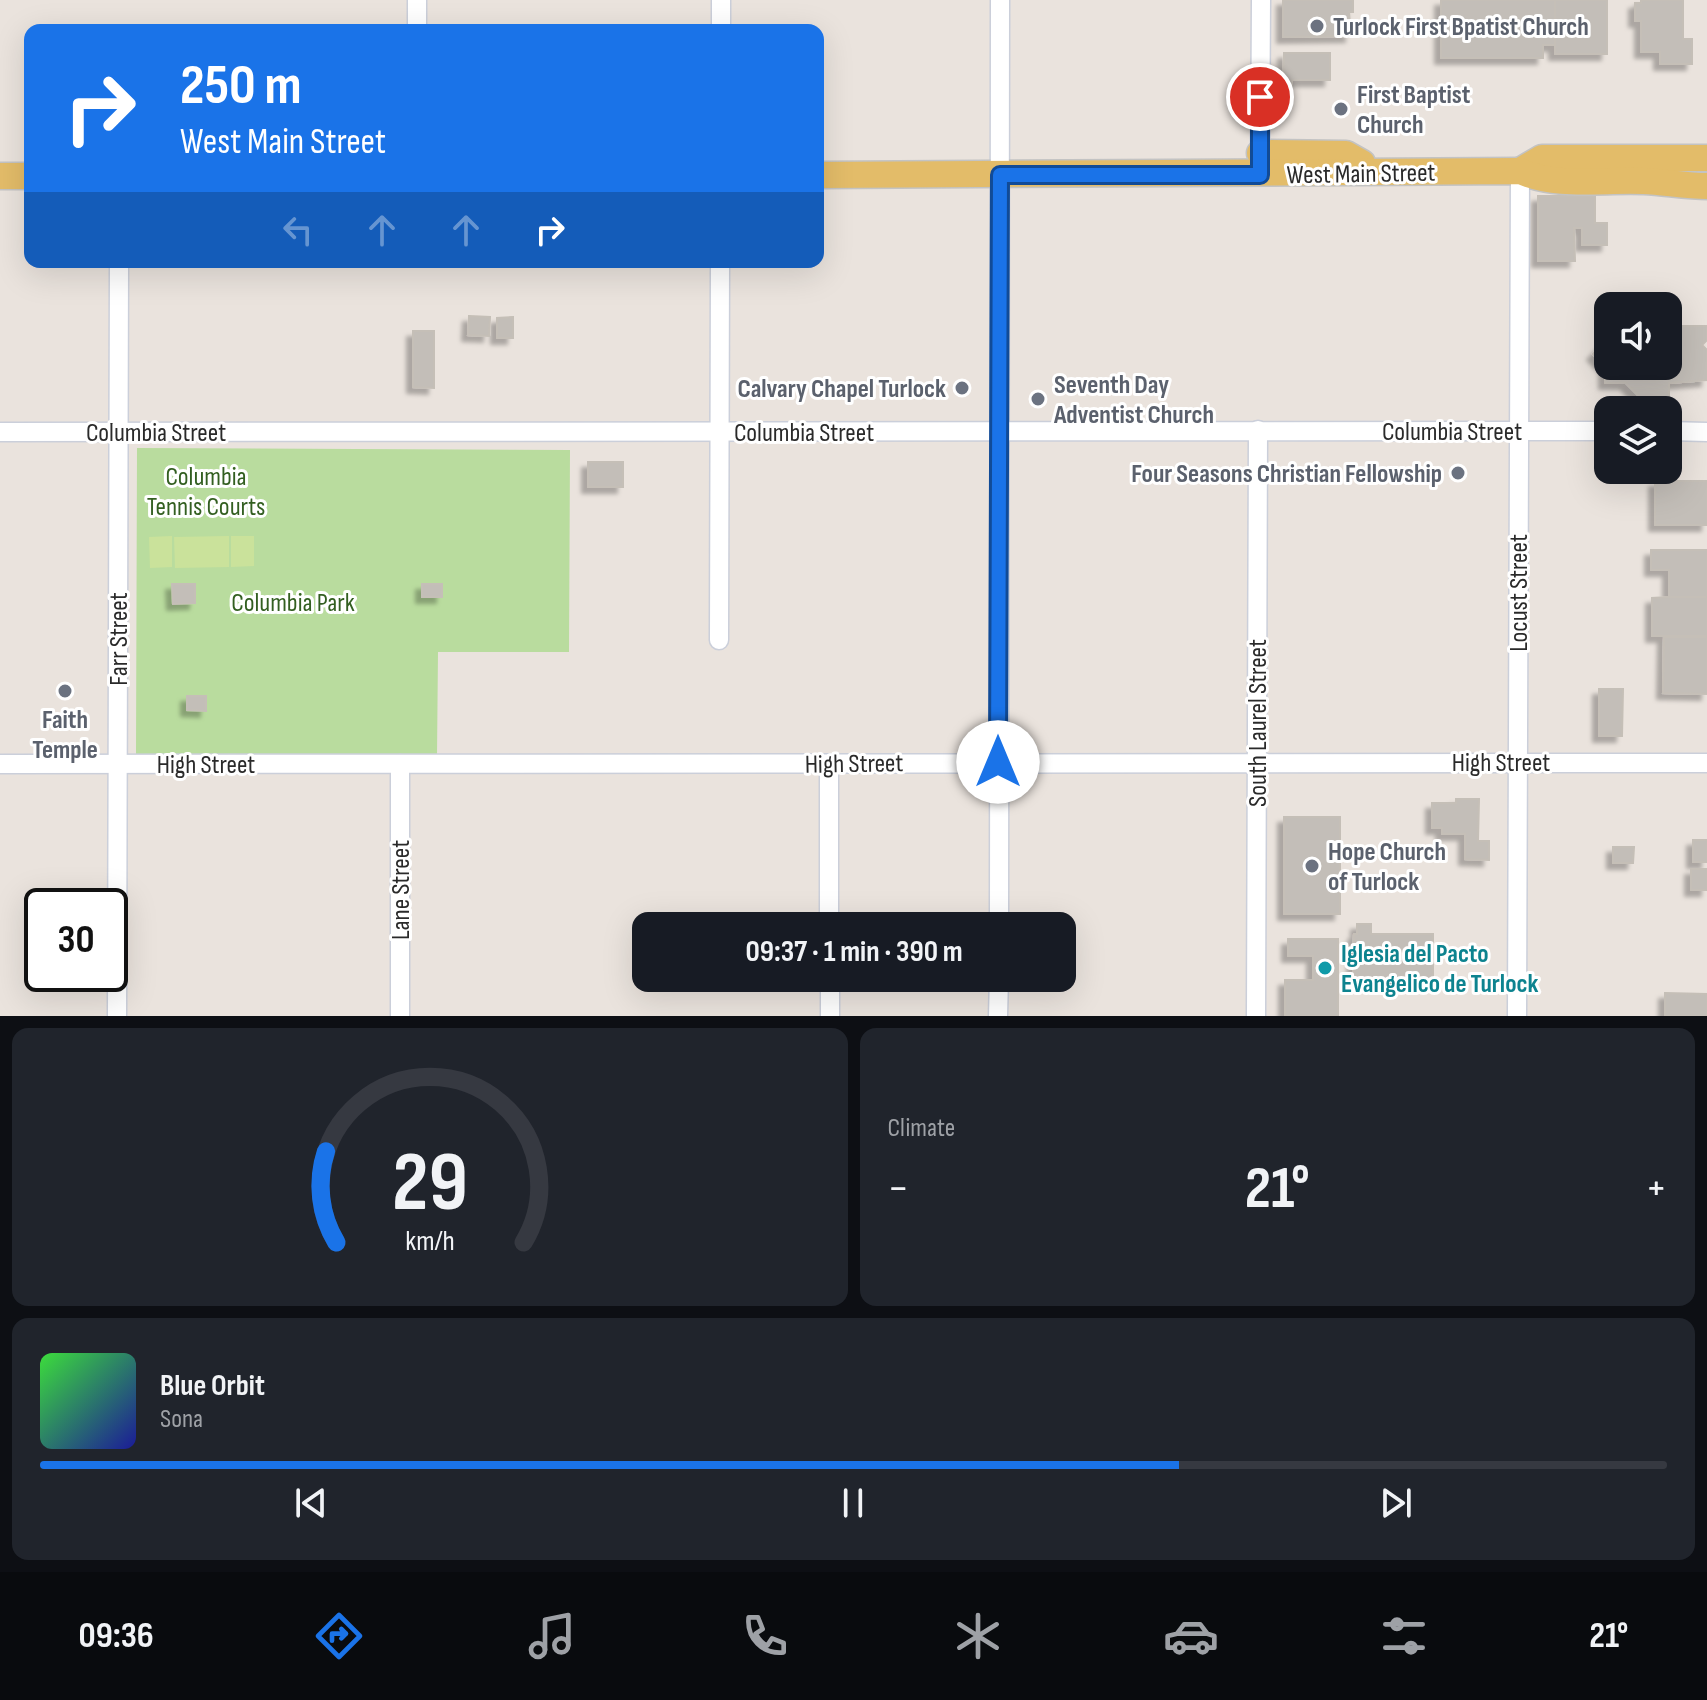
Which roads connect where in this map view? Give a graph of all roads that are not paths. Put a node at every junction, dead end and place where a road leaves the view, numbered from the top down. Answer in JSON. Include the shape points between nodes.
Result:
{"nodes":[{"id":1,"x":417,"y":0,"type":"edge"},
{"id":2,"x":721,"y":0,"type":"edge"},
{"id":3,"x":1000,"y":0,"type":"edge"},
{"id":4,"x":1261,"y":0,"type":"edge"},
{"id":5,"x":417,"y":24,"type":"edge"},
{"id":6,"x":721,"y":24,"type":"edge"},
{"id":7,"x":1707,"y":158,"type":"edge"},
{"id":8,"x":1260,"y":164,"type":"junction"},
{"id":9,"x":1520,"y":171,"type":"junction"},
{"id":10,"x":824,"y":175,"type":"edge"},
{"id":11,"x":1000,"y":175,"type":"junction"},
{"id":12,"x":0,"y":176,"type":"edge"},
{"id":13,"x":24,"y":176,"type":"edge"},
{"id":14,"x":1707,"y":186,"type":"edge"},
{"id":15,"x":119,"y":268,"type":"edge"},
{"id":16,"x":720,"y":268,"type":"edge"},
{"id":17,"x":1258,"y":430,"type":"junction"},
{"id":18,"x":999,"y":431,"type":"junction"},
{"id":19,"x":1518,"y":431,"type":"junction"},
{"id":20,"x":1594,"y":431,"type":"edge"},
{"id":21,"x":1682,"y":431,"type":"edge"},
{"id":22,"x":0,"y":432,"type":"edge"},
{"id":23,"x":119,"y":432,"type":"junction"},
{"id":24,"x":720,"y":432,"type":"junction"},
{"id":25,"x":1707,"y":432,"type":"edge"},
{"id":26,"x":719,"y":640,"type":"dead end"},
{"id":27,"x":998,"y":762,"type":"junction"},
{"id":28,"x":1517,"y":762,"type":"junction"},
{"id":29,"x":1257,"y":763,"type":"junction"},
{"id":30,"x":1707,"y":763,"type":"edge"},
{"id":31,"x":0,"y":764,"type":"edge"},
{"id":32,"x":118,"y":764,"type":"junction"},
{"id":33,"x":400,"y":764,"type":"junction"},
{"id":34,"x":829,"y":764,"type":"junction"},
{"id":35,"x":829,"y":912,"type":"edge"},
{"id":36,"x":999,"y":912,"type":"edge"},
{"id":37,"x":830,"y":992,"type":"edge"},
{"id":38,"x":999,"y":992,"type":"edge"},
{"id":39,"x":117,"y":1016,"type":"edge"},
{"id":40,"x":400,"y":1016,"type":"edge"},
{"id":41,"x":830,"y":1016,"type":"edge"},
{"id":42,"x":998,"y":1016,"type":"edge"},
{"id":43,"x":1256,"y":1016,"type":"edge"},
{"id":44,"x":1517,"y":1016,"type":"edge"}],
"edges":[{"from":1,"to":5,"type":"street"},
{"from":2,"to":6,"type":"street"},
{"from":3,"to":11,"type":"street"},
{"from":4,"to":8,"type":"street"},
{"from":7,"to":9,"type":"main road","name":"West Main Street","via":[[1542,158]]},
{"from":8,"to":9,"type":"main road","name":"West Main Street"},
{"from":8,"to":11,"type":"main road","name":"West Main Street"},
{"from":9,"to":14,"type":"main road","name":"West Main Street","via":[[1542,181]]},
{"from":9,"to":19,"type":"street","name":"Locust Street"},
{"from":10,"to":11,"type":"main road","name":"West Main Street"},
{"from":11,"to":18,"type":"street"},
{"from":12,"to":13,"type":"main road"},
{"from":15,"to":23,"type":"street","name":"Farr Street"},
{"from":16,"to":24,"type":"street"},
{"from":17,"to":18,"type":"street","name":"Columbia Street"},
{"from":17,"to":19,"type":"street","name":"Columbia Street"},
{"from":17,"to":29,"type":"street","name":"South Laurel Street"},
{"from":18,"to":24,"type":"street","name":"Columbia Street"},
{"from":18,"to":27,"type":"street"},
{"from":19,"to":20,"type":"street","name":"Columbia Street"},
{"from":19,"to":28,"type":"street","name":"Locust Street"},
{"from":21,"to":25,"type":"street"},
{"from":22,"to":23,"type":"street","name":"Columbia Street"},
{"from":23,"to":24,"type":"street","name":"Columbia Street"},
{"from":23,"to":32,"type":"street","name":"Farr Street"},
{"from":24,"to":26,"type":"street"},
{"from":27,"to":29,"type":"street","name":"High Street"},
{"from":27,"to":34,"type":"street","name":"High Street"},
{"from":27,"to":36,"type":"street"},
{"from":28,"to":29,"type":"street","name":"High Street"},
{"from":28,"to":30,"type":"street","name":"High Street"},
{"from":28,"to":44,"type":"street","name":"Locust Street"},
{"from":29,"to":43,"type":"street","name":"South Laurel Street"},
{"from":31,"to":32,"type":"street","name":"High Street"},
{"from":32,"to":33,"type":"street","name":"High Street"},
{"from":32,"to":39,"type":"street","name":"Farr Street"},
{"from":33,"to":34,"type":"street","name":"High Street"},
{"from":33,"to":40,"type":"street","name":"Lane Street"},
{"from":34,"to":35,"type":"street"},
{"from":37,"to":41,"type":"street"},
{"from":38,"to":42,"type":"street"}]}
